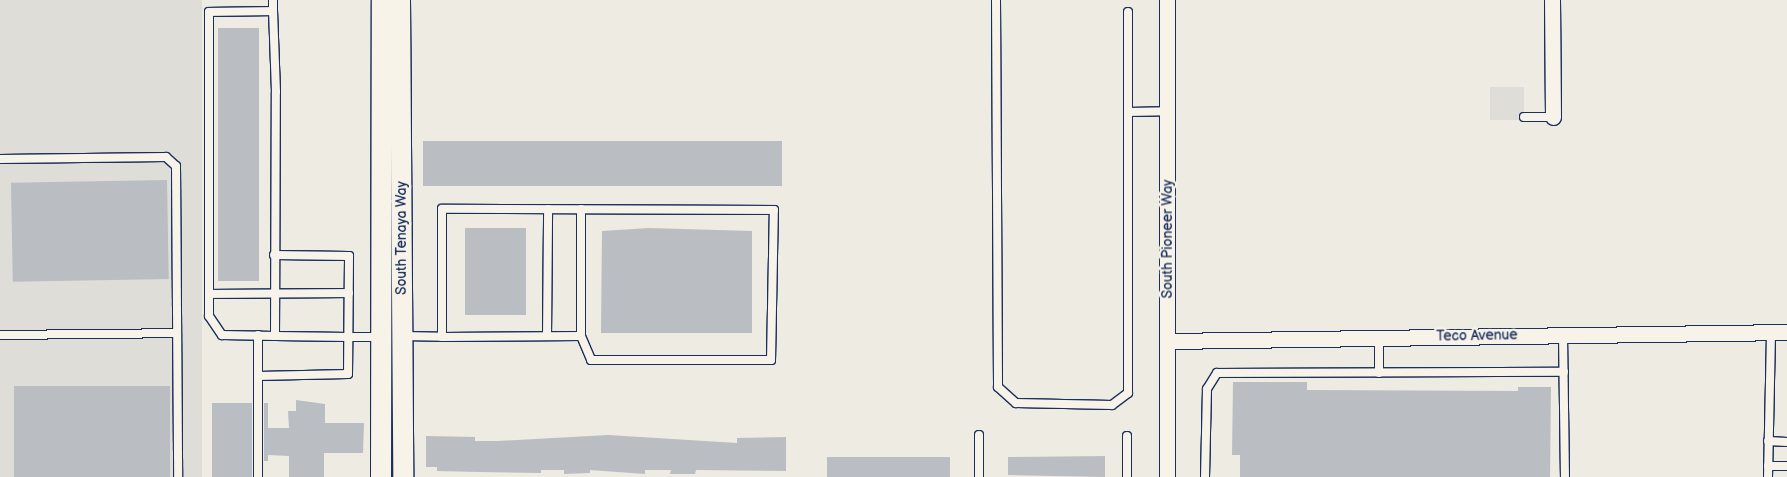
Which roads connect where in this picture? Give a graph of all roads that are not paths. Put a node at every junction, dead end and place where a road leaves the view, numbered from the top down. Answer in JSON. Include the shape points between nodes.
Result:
{"nodes":[{"id":1,"x":273,"y":0,"type":"edge"},
{"id":2,"x":382,"y":0,"type":"edge"},
{"id":3,"x":400,"y":0,"type":"edge"},
{"id":4,"x":996,"y":0,"type":"edge"},
{"id":5,"x":1167,"y":0,"type":"edge"},
{"id":6,"x":1552,"y":0,"type":"edge"},
{"id":7,"x":273,"y":11,"type":"junction"},
{"id":8,"x":1128,"y":12,"type":"dead end"},
{"id":9,"x":1167,"y":111,"type":"junction"},
{"id":10,"x":1128,"y":112,"type":"junction"},
{"id":11,"x":1524,"y":117,"type":"dead end"},
{"id":12,"x":1553,"y":117,"type":"joint"},
{"id":13,"x":0,"y":159,"type":"edge"},
{"id":14,"x":548,"y":209,"type":"junction"},
{"id":15,"x":581,"y":209,"type":"junction"},
{"id":16,"x":274,"y":256,"type":"junction"},
{"id":17,"x":274,"y":293,"type":"junction"},
{"id":18,"x":349,"y":293,"type":"junction"},
{"id":19,"x":209,"y":294,"type":"junction"},
{"id":20,"x":1771,"y":332,"type":"junction"},
{"id":21,"x":1787,"y":332,"type":"edge"},
{"id":22,"x":177,"y":333,"type":"junction"},
{"id":23,"x":0,"y":335,"type":"edge"},
{"id":24,"x":1563,"y":335,"type":"junction"},
{"id":25,"x":258,"y":336,"type":"junction"},
{"id":26,"x":275,"y":336,"type":"junction"},
{"id":27,"x":392,"y":336,"type":"junction"},
{"id":28,"x":547,"y":336,"type":"junction"},
{"id":29,"x":581,"y":336,"type":"junction"},
{"id":30,"x":348,"y":337,"type":"junction"},
{"id":31,"x":442,"y":337,"type":"junction"},
{"id":32,"x":1379,"y":338,"type":"junction"},
{"id":33,"x":1168,"y":341,"type":"junction"},
{"id":34,"x":1564,"y":372,"type":"junction"},
{"id":35,"x":1380,"y":373,"type":"junction"},
{"id":36,"x":258,"y":376,"type":"junction"},
{"id":37,"x":979,"y":435,"type":"dead end"},
{"id":38,"x":1127,"y":436,"type":"dead end"},
{"id":39,"x":1768,"y":441,"type":"junction"},
{"id":40,"x":1787,"y":442,"type":"edge"},
{"id":41,"x":1768,"y":466,"type":"junction"},
{"id":42,"x":1787,"y":466,"type":"edge"},
{"id":43,"x":178,"y":477,"type":"edge"},
{"id":44,"x":258,"y":477,"type":"edge"},
{"id":45,"x":381,"y":477,"type":"edge"},
{"id":46,"x":403,"y":477,"type":"edge"},
{"id":47,"x":979,"y":477,"type":"edge"},
{"id":48,"x":1127,"y":477,"type":"edge"},
{"id":49,"x":1167,"y":477,"type":"edge"},
{"id":50,"x":1205,"y":477,"type":"edge"},
{"id":51,"x":1565,"y":477,"type":"edge"},
{"id":52,"x":1768,"y":477,"type":"edge"}],
"edges":[{"from":1,"to":7,"type":"lane"},
{"from":2,"to":27,"type":"street","name":"South Tenaya Way"},
{"from":3,"to":27,"type":"street","name":"South Tenaya Way"},
{"from":4,"to":10,"type":"lane","via":[[998,387],[1016,403],[1112,405],[1128,392]]},
{"from":5,"to":9,"type":"street","name":"South Pioneer Way"},
{"from":6,"to":12,"type":"street"},
{"from":7,"to":16,"type":"lane","via":[[276,92]]},
{"from":7,"to":19,"type":"lane","via":[[209,12]]},
{"from":8,"to":10,"type":"lane"},
{"from":9,"to":10,"type":"lane"},
{"from":9,"to":33,"type":"street","name":"South Pioneer Way"},
{"from":11,"to":12,"type":"lane"},
{"from":13,"to":22,"type":"lane","via":[[166,158],[176,166]]},
{"from":14,"to":15,"type":"lane"},
{"from":14,"to":28,"type":"lane"},
{"from":14,"to":31,"type":"lane","via":[[442,209]]},
{"from":15,"to":29,"type":"lane"},
{"from":15,"to":29,"type":"lane","via":[[774,210],[771,360],[591,360]]},
{"from":16,"to":17,"type":"lane"},
{"from":16,"to":18,"type":"lane","via":[[349,256]]},
{"from":17,"to":18,"type":"lane"},
{"from":17,"to":19,"type":"lane"},
{"from":17,"to":26,"type":"lane"},
{"from":18,"to":30,"type":"lane"},
{"from":19,"to":25,"type":"lane","via":[[209,316],[222,335]]},
{"from":20,"to":21,"type":"street","name":"Teco Avenue"},
{"from":20,"to":24,"type":"street","name":"Teco Avenue"},
{"from":20,"to":39,"type":"lane"},
{"from":22,"to":23,"type":"lane"},
{"from":22,"to":43,"type":"lane"},
{"from":24,"to":32,"type":"street","name":"Teco Avenue"},
{"from":24,"to":34,"type":"lane"},
{"from":25,"to":26,"type":"lane"},
{"from":25,"to":36,"type":"lane"},
{"from":26,"to":30,"type":"lane"},
{"from":27,"to":30,"type":"lane"},
{"from":27,"to":31,"type":"lane"},
{"from":27,"to":45,"type":"street","name":"South Tenaya Way"},
{"from":27,"to":46,"type":"street","name":"South Tenaya Way"},
{"from":28,"to":29,"type":"lane"},
{"from":28,"to":31,"type":"lane"},
{"from":30,"to":36,"type":"lane","via":[[348,374]]},
{"from":32,"to":33,"type":"street","name":"Teco Avenue"},
{"from":32,"to":35,"type":"lane"},
{"from":33,"to":49,"type":"street","name":"South Pioneer Way"},
{"from":34,"to":35,"type":"lane"},
{"from":34,"to":51,"type":"lane"},
{"from":35,"to":50,"type":"lane","via":[[1217,373],[1207,389]]},
{"from":36,"to":44,"type":"lane"},
{"from":37,"to":47,"type":"lane"},
{"from":38,"to":48,"type":"lane"},
{"from":39,"to":40,"type":"lane"},
{"from":39,"to":41,"type":"lane"},
{"from":41,"to":42,"type":"lane"},
{"from":41,"to":52,"type":"lane"}]}
